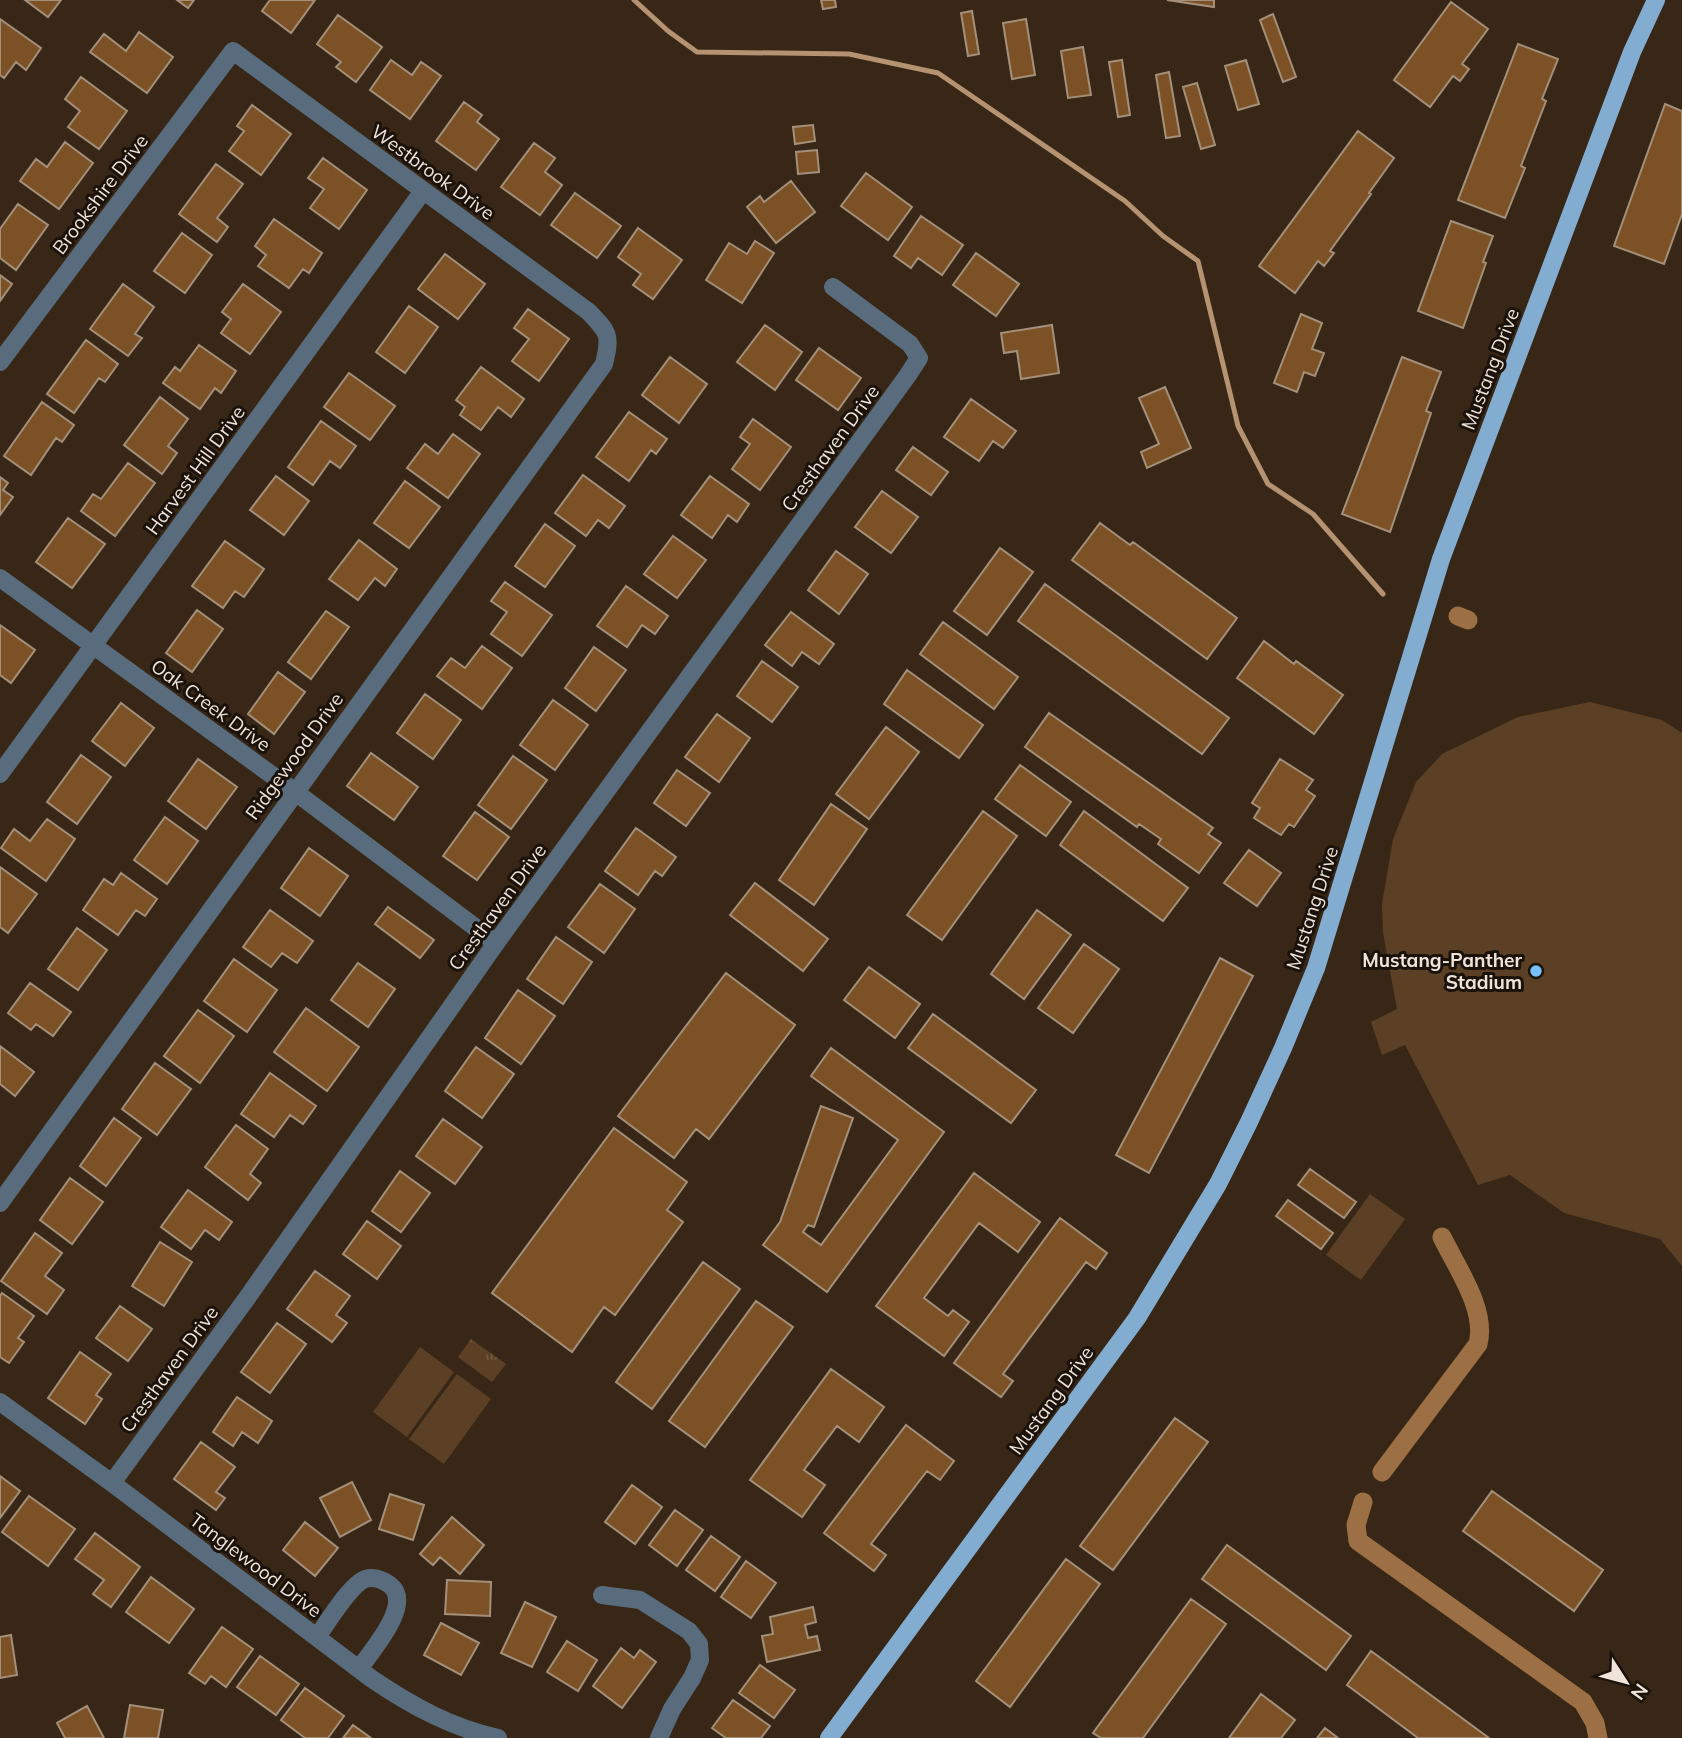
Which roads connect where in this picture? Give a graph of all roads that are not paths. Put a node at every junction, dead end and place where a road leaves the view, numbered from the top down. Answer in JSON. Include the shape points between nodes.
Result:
{"nodes":[{"id":1,"x":1656,"y":0,"type":"edge"},
{"id":2,"x":233,"y":51,"type":"joint"},
{"id":3,"x":423,"y":191,"type":"junction"},
{"id":4,"x":833,"y":287,"type":"dead end"},
{"id":5,"x":606,"y":329,"type":"joint"},
{"id":6,"x":0,"y":362,"type":"edge"},
{"id":7,"x":0,"y":578,"type":"edge"},
{"id":8,"x":94,"y":645,"type":"junction"},
{"id":9,"x":0,"y":774,"type":"edge"},
{"id":10,"x":294,"y":791,"type":"junction"},
{"id":11,"x":496,"y":943,"type":"junction"},
{"id":12,"x":0,"y":1203,"type":"edge"},
{"id":13,"x":0,"y":1402,"type":"edge"},
{"id":14,"x":112,"y":1483,"type":"junction"},
{"id":15,"x":602,"y":1595,"type":"dead end"},
{"id":16,"x":317,"y":1637,"type":"junction"},
{"id":17,"x":359,"y":1669,"type":"junction"},
{"id":18,"x":498,"y":1738,"type":"edge"},
{"id":19,"x":659,"y":1738,"type":"edge"},
{"id":20,"x":829,"y":1738,"type":"edge"}],
"edges":[{"from":1,"to":20,"type":"main road","name":"Mustang Drive","via":[[1627,64],[1441,559],[1316,968],[1249,1122],[1218,1184],[1137,1318]]},
{"from":2,"to":3,"type":"street","name":"Westbrook Drive"},
{"from":2,"to":6,"type":"street","name":"Brookshire Drive"},
{"from":3,"to":5,"type":"street","name":"Westbrook Drive"},
{"from":3,"to":8,"type":"street","name":"Harvest Hill Drive"},
{"from":4,"to":11,"type":"street","name":"Cresthaven Drive","via":[[910,344],[919,358]]},
{"from":5,"to":10,"type":"street","name":"Ridgewood Drive","via":[[609,344],[604,364]]},
{"from":7,"to":8,"type":"street","name":"Oak Creek Drive"},
{"from":8,"to":9,"type":"street","name":"Harvest Hill Drive"},
{"from":8,"to":10,"type":"street","name":"Oak Creek Drive"},
{"from":10,"to":11,"type":"street","name":"Oak Creek Drive"},
{"from":10,"to":12,"type":"street","name":"Ridgewood Drive"},
{"from":11,"to":14,"type":"street","name":"Cresthaven Drive"},
{"from":13,"to":14,"type":"street","name":"Tanglewood Drive"},
{"from":14,"to":16,"type":"street","name":"Tanglewood Drive"},
{"from":15,"to":19,"type":"street","via":[[640,1600],[689,1631],[699,1644],[700,1660]]},
{"from":16,"to":17,"type":"street","name":"Tanglewood Drive"},
{"from":16,"to":17,"type":"street","via":[[364,1579],[381,1578],[394,1588],[398,1603],[391,1623]]},
{"from":17,"to":18,"type":"street","name":"Tanglewood Drive","via":[[443,1722]]}]}
